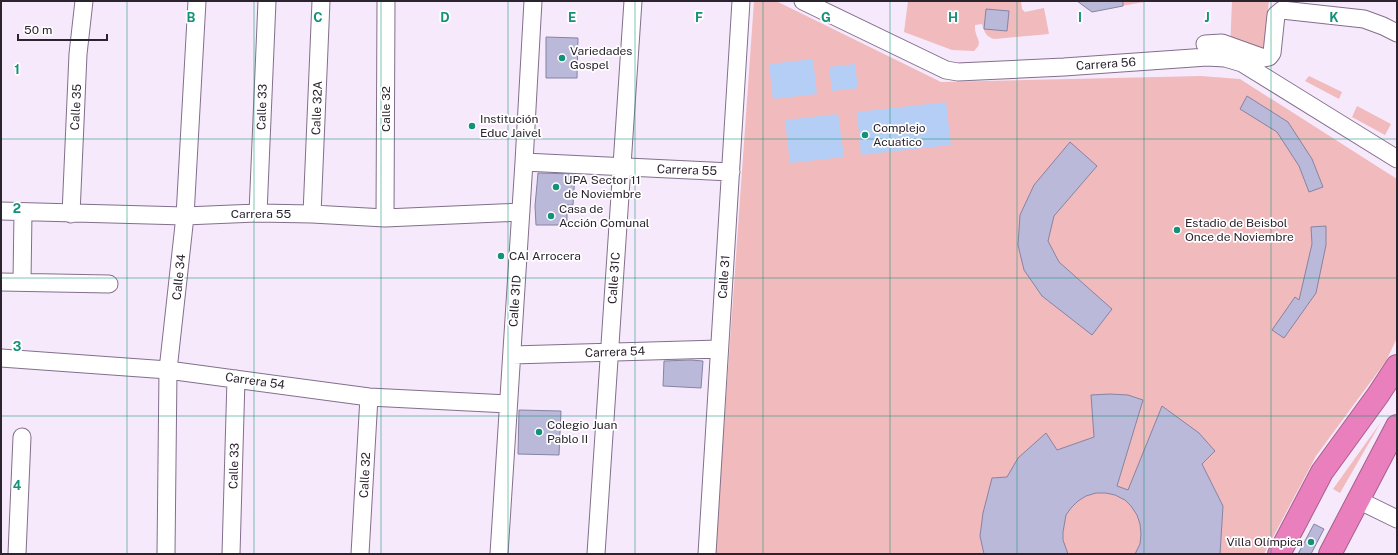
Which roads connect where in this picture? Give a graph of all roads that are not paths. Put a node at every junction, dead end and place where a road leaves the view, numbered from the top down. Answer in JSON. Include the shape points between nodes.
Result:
{"nodes":[{"id":1,"x":84,"y":1,"type":"edge"},
{"id":2,"x":197,"y":1,"type":"edge"},
{"id":3,"x":267,"y":1,"type":"edge"},
{"id":4,"x":321,"y":1,"type":"edge"},
{"id":5,"x":386,"y":1,"type":"edge"},
{"id":6,"x":533,"y":1,"type":"edge"},
{"id":7,"x":632,"y":1,"type":"edge"},
{"id":8,"x":741,"y":1,"type":"edge"},
{"id":9,"x":803,"y":1,"type":"edge"},
{"id":10,"x":1397,"y":33,"type":"edge"},
{"id":11,"x":1205,"y":44,"type":"dead end"},
{"id":12,"x":1397,"y":159,"type":"edge"},
{"id":13,"x":524,"y":162,"type":"junction"},
{"id":14,"x":622,"y":167,"type":"junction"},
{"id":15,"x":731,"y":172,"type":"junction"},
{"id":16,"x":1,"y":211,"type":"edge"},
{"id":17,"x":23,"y":212,"type":"junction"},
{"id":18,"x":521,"y":212,"type":"junction"},
{"id":19,"x":71,"y":214,"type":"junction"},
{"id":20,"x":258,"y":214,"type":"junction"},
{"id":21,"x":312,"y":214,"type":"junction"},
{"id":22,"x":185,"y":216,"type":"junction"},
{"id":23,"x":385,"y":218,"type":"junction"},
{"id":24,"x":1,"y":282,"type":"edge"},
{"id":25,"x":22,"y":282,"type":"junction"},
{"id":26,"x":109,"y":284,"type":"dead end"},
{"id":27,"x":719,"y":349,"type":"junction"},
{"id":28,"x":609,"y":352,"type":"junction"},
{"id":29,"x":512,"y":355,"type":"junction"},
{"id":30,"x":1,"y":358,"type":"edge"},
{"id":31,"x":1397,"y":366,"type":"edge"},
{"id":32,"x":168,"y":370,"type":"junction"},
{"id":33,"x":236,"y":379,"type":"junction"},
{"id":34,"x":369,"y":397,"type":"junction"},
{"id":35,"x":508,"y":404,"type":"junction"},
{"id":36,"x":1397,"y":426,"type":"edge"},
{"id":37,"x":22,"y":437,"type":"dead end"},
{"id":38,"x":1358,"y":500,"type":"junction"},
{"id":39,"x":1397,"y":519,"type":"edge"},
{"id":40,"x":17,"y":554,"type":"edge"},
{"id":41,"x":166,"y":554,"type":"edge"},
{"id":42,"x":230,"y":554,"type":"edge"},
{"id":43,"x":360,"y":554,"type":"edge"},
{"id":44,"x":499,"y":554,"type":"edge"},
{"id":45,"x":596,"y":554,"type":"edge"},
{"id":46,"x":707,"y":554,"type":"edge"},
{"id":47,"x":1279,"y":554,"type":"edge"},
{"id":48,"x":1330,"y":554,"type":"edge"}],
"edges":[{"from":1,"to":19,"type":"street","name":"Calle 35","via":[[78,54]]},
{"from":2,"to":22,"type":"street","name":"Calle 34"},
{"from":3,"to":20,"type":"street","name":"Calle 33"},
{"from":4,"to":21,"type":"street","name":"Calle 32A"},
{"from":5,"to":23,"type":"street","name":"Calle 32"},
{"from":6,"to":13,"type":"street","name":"Calle 31D"},
{"from":7,"to":14,"type":"street","name":"Calle 31C"},
{"from":8,"to":15,"type":"street","name":"Calle 31"},
{"from":9,"to":12,"type":"street","name":"Carrera 56","via":[[946,70],[1064,67],[1207,57],[1225,58],[1242,63]]},
{"from":10,"to":11,"type":"street","via":[[1364,19],[1282,10],[1276,15],[1272,53],[1269,57],[1264,58],[1222,43]]},
{"from":13,"to":14,"type":"street","name":"Carrera 55"},
{"from":13,"to":18,"type":"street","name":"Calle 31D"},
{"from":14,"to":15,"type":"street","name":"Carrera 55"},
{"from":14,"to":28,"type":"street","name":"Calle 31C"},
{"from":15,"to":27,"type":"street","name":"Calle 31"},
{"from":16,"to":17,"type":"street","name":"Carrera 55"},
{"from":17,"to":19,"type":"street","name":"Carrera 55"},
{"from":17,"to":25,"type":"street"},
{"from":18,"to":23,"type":"street","name":"Carrera 55"},
{"from":18,"to":29,"type":"street","name":"Calle 31D"},
{"from":19,"to":22,"type":"street","name":"Carrera 55"},
{"from":20,"to":21,"type":"street","name":"Carrera 55"},
{"from":20,"to":22,"type":"street","name":"Carrera 55"},
{"from":21,"to":23,"type":"street","name":"Carrera 55"},
{"from":22,"to":32,"type":"street","name":"Calle 34"},
{"from":24,"to":25,"type":"street"},
{"from":25,"to":26,"type":"street"},
{"from":27,"to":28,"type":"street","name":"Carrera 54"},
{"from":27,"to":46,"type":"street","name":"Calle 31"},
{"from":28,"to":29,"type":"street","name":"Carrera 54"},
{"from":28,"to":45,"type":"street","name":"Calle 31C"},
{"from":29,"to":35,"type":"street","name":"Calle 31D"},
{"from":30,"to":32,"type":"street","name":"Carrera 54"},
{"from":31,"to":47,"type":"highway","via":[[1322,472]]},
{"from":32,"to":33,"type":"street","name":"Carrera 54"},
{"from":32,"to":41,"type":"street","name":"Calle 34"},
{"from":33,"to":34,"type":"street","name":"Carrera 54"},
{"from":33,"to":42,"type":"street","name":"Calle 33"},
{"from":34,"to":35,"type":"street","name":"Carrera 54"},
{"from":34,"to":43,"type":"street","name":"Calle 32"},
{"from":35,"to":44,"type":"street","name":"Calle 31D"},
{"from":36,"to":38,"type":"highway"},
{"from":37,"to":40,"type":"street"},
{"from":38,"to":39,"type":"street"},
{"from":38,"to":48,"type":"highway"}]}
